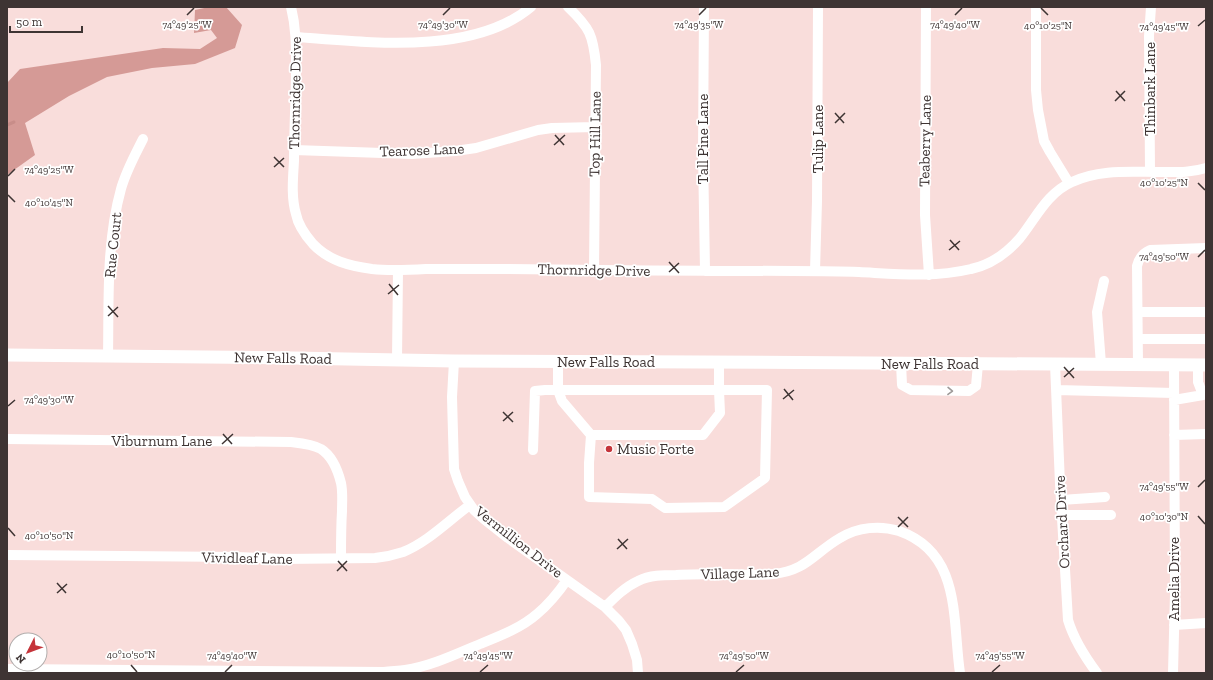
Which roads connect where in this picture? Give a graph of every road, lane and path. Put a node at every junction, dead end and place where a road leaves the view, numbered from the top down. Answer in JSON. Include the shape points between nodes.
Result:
{"nodes":[{"id":1,"x":290,"y":7,"type":"edge"},
{"id":2,"x":531,"y":7,"type":"edge"},
{"id":3,"x":568,"y":7,"type":"edge"},
{"id":4,"x":704,"y":7,"type":"edge"},
{"id":5,"x":818,"y":7,"type":"edge"},
{"id":6,"x":926,"y":7,"type":"edge"},
{"id":7,"x":1036,"y":7,"type":"edge"},
{"id":8,"x":1151,"y":7,"type":"edge"},
{"id":9,"x":296,"y":37,"type":"junction"},
{"id":10,"x":596,"y":127,"type":"junction"},
{"id":11,"x":143,"y":139,"type":"dead end"},
{"id":12,"x":294,"y":150,"type":"junction"},
{"id":13,"x":1206,"y":168,"type":"edge"},
{"id":14,"x":1150,"y":172,"type":"junction"},
{"id":15,"x":1069,"y":183,"type":"junction"},
{"id":16,"x":1206,"y":248,"type":"edge"},
{"id":17,"x":398,"y":270,"type":"junction"},
{"id":18,"x":594,"y":270,"type":"junction"},
{"id":19,"x":705,"y":271,"type":"junction"},
{"id":20,"x":815,"y":271,"type":"junction"},
{"id":21,"x":929,"y":276,"type":"junction"},
{"id":22,"x":1104,"y":281,"type":"dead end"},
{"id":23,"x":1138,"y":312,"type":"junction"},
{"id":24,"x":1206,"y":312,"type":"edge"},
{"id":25,"x":1138,"y":339,"type":"junction"},
{"id":26,"x":1206,"y":339,"type":"edge"},
{"id":27,"x":7,"y":355,"type":"edge"},
{"id":28,"x":108,"y":356,"type":"junction"},
{"id":29,"x":397,"y":360,"type":"junction"},
{"id":30,"x":454,"y":361,"type":"junction"},
{"id":31,"x":558,"y":362,"type":"junction"},
{"id":32,"x":719,"y":362,"type":"junction"},
{"id":33,"x":901,"y":363,"type":"junction"},
{"id":34,"x":978,"y":364,"type":"junction"},
{"id":35,"x":1056,"y":364,"type":"junction"},
{"id":36,"x":1101,"y":364,"type":"junction"},
{"id":37,"x":1138,"y":364,"type":"junction"},
{"id":38,"x":1174,"y":365,"type":"junction"},
{"id":39,"x":1202,"y":365,"type":"edge"},
{"id":40,"x":558,"y":390,"type":"junction"},
{"id":41,"x":719,"y":390,"type":"junction"},
{"id":42,"x":1056,"y":390,"type":"junction"},
{"id":43,"x":1174,"y":396,"type":"junction"},
{"id":44,"x":1204,"y":396,"type":"edge"},
{"id":45,"x":1206,"y":434,"type":"edge"},
{"id":46,"x":591,"y":435,"type":"junction"},
{"id":47,"x":1174,"y":435,"type":"junction"},
{"id":48,"x":7,"y":439,"type":"edge"},
{"id":49,"x":533,"y":450,"type":"dead end"},
{"id":50,"x":1105,"y":497,"type":"dead end"},
{"id":51,"x":1061,"y":500,"type":"junction"},
{"id":52,"x":470,"y":505,"type":"junction"},
{"id":53,"x":1062,"y":515,"type":"junction"},
{"id":54,"x":1111,"y":515,"type":"dead end"},
{"id":55,"x":7,"y":556,"type":"edge"},
{"id":56,"x":341,"y":558,"type":"junction"},
{"id":57,"x":567,"y":580,"type":"junction"},
{"id":58,"x":605,"y":607,"type":"junction"},
{"id":59,"x":1206,"y":623,"type":"edge"},
{"id":60,"x":1174,"y":625,"type":"junction"},
{"id":61,"x":7,"y":669,"type":"edge"},
{"id":62,"x":638,"y":673,"type":"edge"},
{"id":63,"x":960,"y":673,"type":"edge"},
{"id":64,"x":1097,"y":673,"type":"edge"},
{"id":65,"x":1174,"y":673,"type":"edge"}],
"edges":[{"from":1,"to":9,"type":"street","name":"Thornridge Drive"},
{"from":2,"to":9,"type":"street","via":[[491,29],[433,42],[368,42]]},
{"from":3,"to":10,"type":"street","name":"Top Hill Lane","via":[[589,31],[593,40],[596,65]]},
{"from":4,"to":19,"type":"street","name":"Tall Pine Lane"},
{"from":5,"to":20,"type":"street","name":"Tulip Lane"},
{"from":6,"to":21,"type":"street","name":"Teaberry Lane","via":[[925,215]]},
{"from":7,"to":15,"type":"street","via":[[1038,110],[1044,141]]},
{"from":8,"to":14,"type":"street","name":"Thinbark Lane"},
{"from":9,"to":12,"type":"street","name":"Thornridge Drive"},
{"from":10,"to":12,"type":"street","name":"Tearose Lane","via":[[538,130],[476,148],[455,151],[412,154]]},
{"from":10,"to":18,"type":"street","name":"Top Hill Lane"},
{"from":11,"to":28,"type":"street","name":"Rue Court","via":[[128,167],[115,211],[109,282]]},
{"from":12,"to":17,"type":"street","name":"Thornridge Drive","via":[[293,187],[296,214],[305,234],[313,244],[330,258],[342,263]]},
{"from":13,"to":14,"type":"street","name":"Thornridge Drive","via":[[1187,172]]},
{"from":14,"to":15,"type":"street","name":"Thornridge Drive","via":[[1098,174]]},
{"from":15,"to":21,"type":"street","name":"Thornridge Drive","via":[[1056,191],[1019,239],[1003,254],[972,269]]},
{"from":16,"to":23,"type":"street","via":[[1150,250],[1142,255],[1137,266]]},
{"from":17,"to":18,"type":"street","name":"Thornridge Drive"},
{"from":17,"to":29,"type":"street"},
{"from":18,"to":19,"type":"street","name":"Thornridge Drive"},
{"from":19,"to":20,"type":"street","name":"Thornridge Drive"},
{"from":20,"to":21,"type":"street","name":"Thornridge Drive"},
{"from":22,"to":36,"type":"street","via":[[1097,312]]},
{"from":23,"to":24,"type":"street"},
{"from":23,"to":25,"type":"street"},
{"from":25,"to":26,"type":"street"},
{"from":25,"to":37,"type":"street"},
{"from":27,"to":28,"type":"main road","name":"New Falls Road"},
{"from":28,"to":29,"type":"main road","name":"New Falls Road"},
{"from":29,"to":30,"type":"main road","name":"New Falls Road"},
{"from":30,"to":31,"type":"main road","name":"New Falls Road"},
{"from":30,"to":52,"type":"street","name":"Vermillion Drive","via":[[454,469]]},
{"from":31,"to":32,"type":"main road","name":"New Falls Road"},
{"from":31,"to":40,"type":"street"},
{"from":32,"to":33,"type":"main road","name":"New Falls Road"},
{"from":32,"to":41,"type":"street"},
{"from":33,"to":34,"type":"main road","name":"New Falls Road"},
{"from":33,"to":34,"type":"street","one_way":true,"via":[[902,385],[911,390],[969,391],[976,386]]},
{"from":34,"to":35,"type":"main road","name":"New Falls Road"},
{"from":35,"to":36,"type":"main road","name":"New Falls Road"},
{"from":35,"to":42,"type":"street","name":"Orchard Drive"},
{"from":36,"to":37,"type":"main road","name":"New Falls Road"},
{"from":37,"to":38,"type":"main road","name":"New Falls Road"},
{"from":38,"to":39,"type":"main road","name":"New Falls Road"},
{"from":38,"to":43,"type":"street","name":"Amelia Drive"},
{"from":39,"to":44,"type":"street","via":[[1198,382]]},
{"from":40,"to":41,"type":"street"},
{"from":40,"to":46,"type":"street","via":[[562,401]]},
{"from":40,"to":49,"type":"street","via":[[535,391]]},
{"from":41,"to":46,"type":"street","via":[[720,413],[703,434]]},
{"from":41,"to":46,"type":"street","via":[[767,390],[765,478],[724,507],[665,508],[652,499],[589,497]]},
{"from":42,"to":43,"type":"street"},
{"from":42,"to":51,"type":"street","name":"Orchard Drive"},
{"from":43,"to":44,"type":"street"},
{"from":43,"to":47,"type":"street","name":"Amelia Drive"},
{"from":45,"to":47,"type":"street"},
{"from":47,"to":60,"type":"street","name":"Amelia Drive"},
{"from":48,"to":56,"type":"street","name":"Viburnum Lane","via":[[283,442],[316,447],[334,464],[341,485]]},
{"from":50,"to":51,"type":"street"},
{"from":51,"to":53,"type":"street","name":"Orchard Drive"},
{"from":52,"to":56,"type":"street","name":"Vividleaf Lane","via":[[404,552],[375,558]]},
{"from":52,"to":57,"type":"street","name":"Vermillion Drive","via":[[490,524]]},
{"from":53,"to":54,"type":"street"},
{"from":53,"to":64,"type":"street","name":"Orchard Drive","via":[[1068,620],[1077,642]]},
{"from":55,"to":56,"type":"street","name":"Vividleaf Lane"},
{"from":57,"to":58,"type":"street","name":"Vermillion Drive"},
{"from":57,"to":61,"type":"street","via":[[550,603],[518,627],[444,659],[405,670],[376,672]]},
{"from":58,"to":62,"type":"street","name":"Vermillion Drive","via":[[626,630],[634,650]]},
{"from":58,"to":63,"type":"street","name":"Village Lane","via":[[616,595],[646,577],[773,574],[790,571],[809,562],[841,537],[852,532],[885,528],[908,534],[920,541],[930,549],[943,568],[952,598]]},
{"from":59,"to":60,"type":"street"},
{"from":60,"to":65,"type":"street","name":"Amelia Drive"}]}
